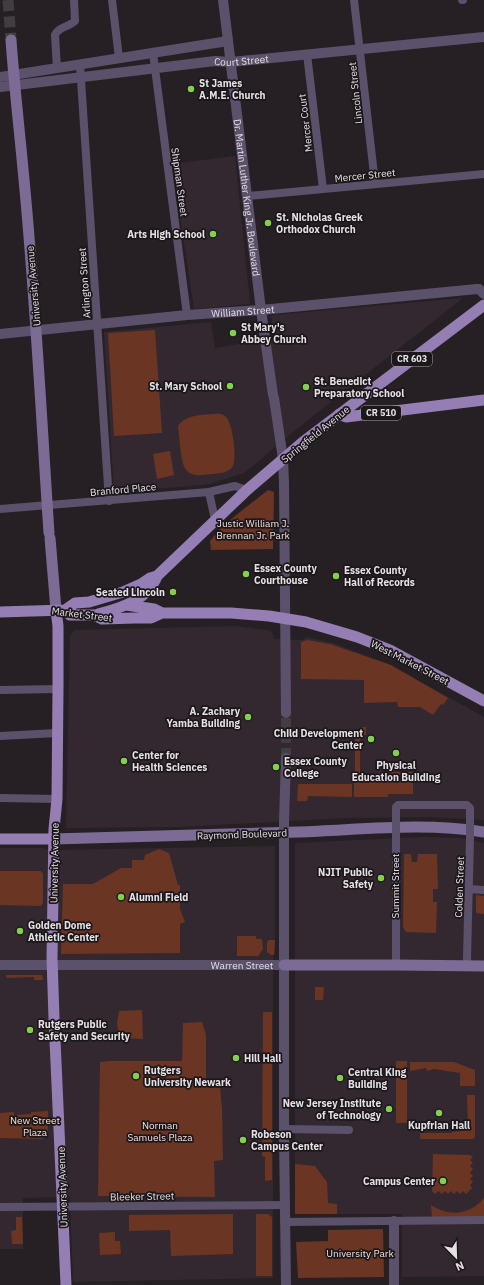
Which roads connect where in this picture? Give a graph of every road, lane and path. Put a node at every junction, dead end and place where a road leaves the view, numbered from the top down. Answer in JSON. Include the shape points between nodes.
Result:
{"nodes":[{"id":1,"x":74,"y":0,"type":"edge"},
{"id":2,"x":112,"y":0,"type":"edge"},
{"id":3,"x":223,"y":0,"type":"edge"},
{"id":4,"x":354,"y":0,"type":"edge"},
{"id":5,"x":484,"y":37,"type":"edge"},
{"id":6,"x":11,"y":40,"type":"tunnel mouth"},
{"id":7,"x":228,"y":41,"type":"junction"},
{"id":8,"x":360,"y":49,"type":"junction"},
{"id":9,"x":153,"y":52,"type":"junction"},
{"id":10,"x":307,"y":54,"type":"junction"},
{"id":11,"x":119,"y":58,"type":"junction"},
{"id":12,"x":231,"y":62,"type":"junction"},
{"id":13,"x":80,"y":65,"type":"junction"},
{"id":14,"x":57,"y":68,"type":"junction"},
{"id":15,"x":155,"y":68,"type":"junction"},
{"id":16,"x":0,"y":77,"type":"edge"},
{"id":17,"x":81,"y":77,"type":"junction"},
{"id":18,"x":14,"y":80,"type":"junction"},
{"id":19,"x":0,"y":87,"type":"edge"},
{"id":20,"x":484,"y":174,"type":"edge"},
{"id":21,"x":375,"y":184,"type":"junction"},
{"id":22,"x":323,"y":189,"type":"junction"},
{"id":23,"x":248,"y":196,"type":"junction"},
{"id":24,"x":484,"y":294,"type":"edge"},
{"id":25,"x":484,"y":305,"type":"edge"},
{"id":26,"x":261,"y":310,"type":"junction"},
{"id":27,"x":186,"y":315,"type":"junction"},
{"id":28,"x":97,"y":325,"type":"junction"},
{"id":29,"x":36,"y":331,"type":"junction"},
{"id":30,"x":0,"y":334,"type":"edge"},
{"id":31,"x":484,"y":400,"type":"edge"},
{"id":32,"x":339,"y":414,"type":"junction"},
{"id":33,"x":283,"y":459,"type":"junction"},
{"id":34,"x":247,"y":490,"type":"junction"},
{"id":35,"x":209,"y":492,"type":"junction"},
{"id":36,"x":109,"y":501,"type":"junction"},
{"id":37,"x":48,"y":506,"type":"junction"},
{"id":38,"x":0,"y":510,"type":"edge"},
{"id":39,"x":215,"y":520,"type":"junction"},
{"id":40,"x":157,"y":576,"type":"junction"},
{"id":41,"x":89,"y":602,"type":"junction"},
{"id":42,"x":127,"y":605,"type":"junction"},
{"id":43,"x":60,"y":610,"type":"junction"},
{"id":44,"x":0,"y":612,"type":"edge"},
{"id":45,"x":162,"y":613,"type":"junction"},
{"id":46,"x":94,"y":615,"type":"junction"},
{"id":47,"x":286,"y":619,"type":"junction"},
{"id":48,"x":58,"y":689,"type":"junction"},
{"id":49,"x":0,"y":690,"type":"edge"},
{"id":50,"x":484,"y":701,"type":"edge"},
{"id":51,"x":286,"y":713,"type":"tunnel mouth"},
{"id":52,"x":57,"y":734,"type":"junction"},
{"id":53,"x":0,"y":736,"type":"edge"},
{"id":54,"x":286,"y":758,"type":"tunnel mouth"},
{"id":55,"x":0,"y":798,"type":"edge"},
{"id":56,"x":57,"y":799,"type":"junction"},
{"id":57,"x":396,"y":807,"type":"joint"},
{"id":58,"x":484,"y":832,"type":"edge"},
{"id":59,"x":0,"y":839,"type":"edge"},
{"id":60,"x":53,"y":839,"type":"junction"},
{"id":61,"x":469,"y":889,"type":"junction"},
{"id":62,"x":484,"y":890,"type":"edge"},
{"id":63,"x":0,"y":965,"type":"edge"},
{"id":64,"x":284,"y":965,"type":"junction"},
{"id":65,"x":396,"y":965,"type":"junction"},
{"id":66,"x":53,"y":966,"type":"junction"},
{"id":67,"x":468,"y":966,"type":"junction"},
{"id":68,"x":484,"y":966,"type":"edge"},
{"id":69,"x":284,"y":1129,"type":"junction"},
{"id":70,"x":349,"y":1130,"type":"dead end"},
{"id":71,"x":284,"y":1205,"type":"junction"},
{"id":72,"x":0,"y":1207,"type":"edge"},
{"id":73,"x":62,"y":1207,"type":"junction"},
{"id":74,"x":484,"y":1220,"type":"edge"},
{"id":75,"x":394,"y":1221,"type":"junction"},
{"id":76,"x":284,"y":1222,"type":"junction"},
{"id":77,"x":66,"y":1285,"type":"edge"},
{"id":78,"x":286,"y":1285,"type":"edge"},
{"id":79,"x":394,"y":1285,"type":"edge"}],
"edges":[{"from":1,"to":14,"type":"street","via":[[75,21],[60,29],[55,35]]},
{"from":2,"to":11,"type":"street"},
{"from":3,"to":7,"type":"street","name":"Dr. Martin Luther King Jr. Boulevard"},
{"from":4,"to":8,"type":"street","name":"Lincoln Street"},
{"from":5,"to":8,"type":"street","name":"Court Street"},
{"from":6,"to":18,"type":"main road","name":"University Avenue"},
{"from":7,"to":9,"type":"street","name":"Court Street"},
{"from":7,"to":12,"type":"street","name":"Dr. Martin Luther King Jr. Boulevard"},
{"from":8,"to":10,"type":"street","name":"Court Street"},
{"from":8,"to":21,"type":"street","name":"Lincoln Street"},
{"from":9,"to":11,"type":"street","name":"Court Street"},
{"from":9,"to":15,"type":"street","name":"Shipman Street"},
{"from":10,"to":12,"type":"street","name":"Court Street"},
{"from":10,"to":22,"type":"street","name":"Mercer Court"},
{"from":11,"to":13,"type":"street","name":"Court Street"},
{"from":12,"to":15,"type":"street","name":"Court Street","via":[[215,61]]},
{"from":12,"to":23,"type":"street","name":"Dr. Martin Luther King Jr. Boulevard"},
{"from":13,"to":14,"type":"street","name":"Court Street"},
{"from":13,"to":17,"type":"street","name":"Arlington Street"},
{"from":14,"to":18,"type":"street","name":"Court Street"},
{"from":15,"to":17,"type":"street","name":"Court Street"},
{"from":15,"to":27,"type":"street","name":"Shipman Street"},
{"from":16,"to":18,"type":"street","name":"Court Street"},
{"from":17,"to":18,"type":"street","name":"Court Street"},
{"from":17,"to":28,"type":"street","name":"Arlington Street"},
{"from":18,"to":19,"type":"street","name":"Court Street"},
{"from":18,"to":29,"type":"main road","name":"University Avenue"},
{"from":20,"to":21,"type":"street","name":"Mercer Street"},
{"from":21,"to":22,"type":"street","name":"Mercer Street"},
{"from":22,"to":23,"type":"street","name":"Mercer Street"},
{"from":23,"to":26,"type":"street","name":"Dr. Martin Luther King Jr. Boulevard"},
{"from":24,"to":26,"type":"street","name":"William Street","via":[[477,289]]},
{"from":25,"to":32,"type":"main road","name":"Springfield Avenue","number":"CR 603"},
{"from":26,"to":27,"type":"street","name":"William Street"},
{"from":26,"to":33,"type":"street","name":"Dr. Martin Luther King Jr. Boulevard"},
{"from":27,"to":28,"type":"street","name":"William Street"},
{"from":28,"to":29,"type":"street","name":"William Street"},
{"from":28,"to":36,"type":"street","name":"Arlington Street"},
{"from":29,"to":30,"type":"street","name":"William Street"},
{"from":29,"to":37,"type":"main road","name":"University Avenue"},
{"from":31,"to":32,"type":"main road","number":"CR 510","via":[[346,417]]},
{"from":32,"to":33,"type":"main road","name":"Springfield Avenue"},
{"from":33,"to":34,"type":"main road","name":"Springfield Avenue"},
{"from":33,"to":47,"type":"street","name":"Dr. Martin Luther King Jr. Boulevard"},
{"from":34,"to":35,"type":"street","name":"Branford Place","via":[[235,486]]},
{"from":34,"to":39,"type":"main road","name":"Springfield Avenue"},
{"from":35,"to":36,"type":"street","name":"Branford Place"},
{"from":35,"to":39,"type":"street"},
{"from":36,"to":37,"type":"street","name":"Branford Place"},
{"from":37,"to":38,"type":"street","name":"Branford Place"},
{"from":37,"to":43,"type":"main road","name":"University Avenue"},
{"from":39,"to":40,"type":"main road","name":"Springfield Avenue"},
{"from":40,"to":41,"type":"main road","name":"Springfield Avenue","via":[[123,592]]},
{"from":40,"to":42,"type":"main road","name":"Springfield Avenue","via":[[153,585],[140,598]]},
{"from":41,"to":42,"type":"main road","name":"Market Street"},
{"from":41,"to":43,"type":"main road","name":"Springfield Avenue","via":[[74,603]]},
{"from":42,"to":45,"type":"main road","name":"Market Street","via":[[154,609]]},
{"from":42,"to":46,"type":"main road"},
{"from":43,"to":44,"type":"main road","name":"Market Street"},
{"from":43,"to":46,"type":"main road","name":"Market Street","via":[[70,615]]},
{"from":43,"to":48,"type":"main road","name":"University Avenue"},
{"from":45,"to":46,"type":"main road","name":"Market Street","via":[[151,618],[102,618]]},
{"from":45,"to":47,"type":"main road","name":"Market Street","via":[[246,614]]},
{"from":47,"to":50,"type":"main road","name":"West Market Street","via":[[334,630],[370,642],[403,656]]},
{"from":47,"to":51,"type":"street"},
{"from":48,"to":49,"type":"street"},
{"from":48,"to":52,"type":"main road","name":"University Avenue"},
{"from":52,"to":53,"type":"street"},
{"from":52,"to":56,"type":"main road","name":"University Avenue"},
{"from":54,"to":64,"type":"street","bridge":true},
{"from":55,"to":56,"type":"street"},
{"from":56,"to":60,"type":"main road","name":"University Avenue"},
{"from":57,"to":61,"type":"street","name":"Colden Street","bridge":true,"via":[[467,805],[470,808]]},
{"from":57,"to":65,"type":"street","name":"Summit Street","bridge":true},
{"from":58,"to":60,"type":"main road","name":"Raymond Boulevard","via":[[406,828]]},
{"from":59,"to":60,"type":"main road","name":"Raymond Boulevard"},
{"from":60,"to":66,"type":"main road","name":"University Avenue"},
{"from":61,"to":62,"type":"street"},
{"from":61,"to":67,"type":"street","name":"Colden Street"},
{"from":63,"to":66,"type":"street","name":"Warren Street"},
{"from":64,"to":65,"type":"main road","name":"Warren Street"},
{"from":64,"to":66,"type":"street","name":"Warren Street"},
{"from":64,"to":69,"type":"street"},
{"from":65,"to":67,"type":"main road","name":"Warren Street"},
{"from":66,"to":73,"type":"main road","name":"University Avenue"},
{"from":67,"to":68,"type":"main road","name":"Warren Street"},
{"from":69,"to":70,"type":"street"},
{"from":69,"to":71,"type":"street"},
{"from":71,"to":73,"type":"street","name":"Bleeker Street"},
{"from":71,"to":76,"type":"street"},
{"from":72,"to":73,"type":"street","name":"Bleeker Street"},
{"from":73,"to":77,"type":"main road","name":"University Avenue"},
{"from":74,"to":75,"type":"street"},
{"from":75,"to":76,"type":"street"},
{"from":75,"to":79,"type":"street"},
{"from":76,"to":78,"type":"street"}]}
